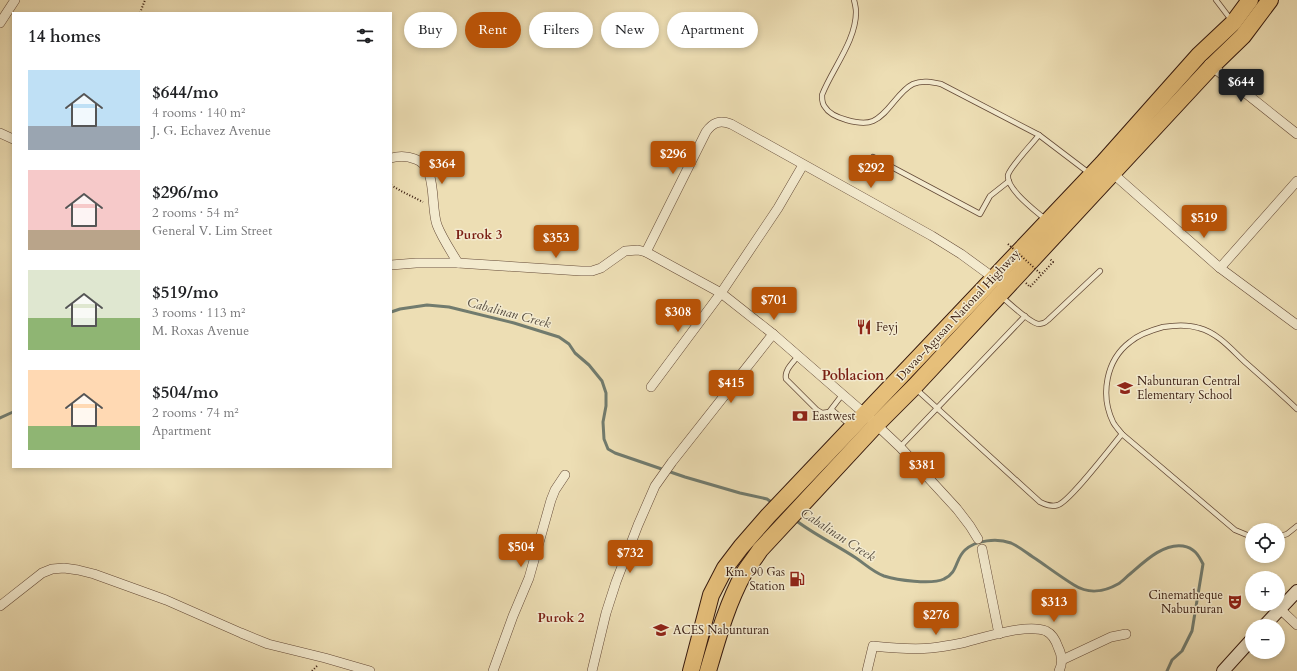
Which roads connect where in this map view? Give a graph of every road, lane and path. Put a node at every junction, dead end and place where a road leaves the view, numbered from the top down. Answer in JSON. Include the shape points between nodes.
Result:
{"nodes":[{"id":1,"x":10,"y":0,"type":"edge"},
{"id":2,"x":15,"y":0,"type":"edge"},
{"id":3,"x":145,"y":0,"type":"edge"},
{"id":4,"x":854,"y":0,"type":"edge"},
{"id":5,"x":1216,"y":0,"type":"edge"},
{"id":6,"x":1250,"y":0,"type":"edge"},
{"id":7,"x":1270,"y":0,"type":"edge"},
{"id":8,"x":140,"y":12,"type":"edge"},
{"id":9,"x":0,"y":23,"type":"edge"},
{"id":10,"x":1232,"y":23,"type":"junction"},
{"id":11,"x":1199,"y":55,"type":"junction"},
{"id":12,"x":1212,"y":66,"type":"junction"},
{"id":13,"x":0,"y":133,"type":"edge"},
{"id":14,"x":1297,"y":134,"type":"edge"},
{"id":15,"x":1039,"y":135,"type":"junction"},
{"id":16,"x":12,"y":139,"type":"edge"},
{"id":17,"x":873,"y":157,"type":"dead end"},
{"id":18,"x":392,"y":158,"type":"edge"},
{"id":19,"x":803,"y":165,"type":"junction"},
{"id":20,"x":1102,"y":170,"type":"junction"},
{"id":21,"x":1008,"y":181,"type":"junction"},
{"id":22,"x":1297,"y":181,"type":"edge"},
{"id":23,"x":392,"y":186,"type":"edge"},
{"id":24,"x":433,"y":206,"type":"junction"},
{"id":25,"x":1047,"y":221,"type":"junction"},
{"id":26,"x":1008,"y":244,"type":"dead end"},
{"id":27,"x":646,"y":252,"type":"junction"},
{"id":28,"x":1053,"y":262,"type":"dead end"},
{"id":29,"x":458,"y":263,"type":"junction"},
{"id":30,"x":392,"y":265,"type":"edge"},
{"id":31,"x":1220,"y":268,"type":"junction"},
{"id":32,"x":1100,"y":271,"type":"dead end"},
{"id":33,"x":1042,"y":274,"type":"junction"},
{"id":34,"x":996,"y":287,"type":"junction"},
{"id":35,"x":1030,"y":287,"type":"dead end"},
{"id":36,"x":721,"y":293,"type":"junction"},
{"id":37,"x":1025,"y":316,"type":"junction"},
{"id":38,"x":1297,"y":325,"type":"edge"},
{"id":39,"x":773,"y":334,"type":"junction"},
{"id":40,"x":798,"y":356,"type":"junction"},
{"id":41,"x":651,"y":387,"type":"dead end"},
{"id":42,"x":914,"y":387,"type":"junction"},
{"id":43,"x":842,"y":395,"type":"junction"},
{"id":44,"x":937,"y":408,"type":"junction"},
{"id":45,"x":1297,"y":409,"type":"edge"},
{"id":46,"x":832,"y":410,"type":"junction"},
{"id":47,"x":865,"y":414,"type":"junction"},
{"id":48,"x":876,"y":426,"type":"junction"},
{"id":49,"x":858,"y":433,"type":"junction"},
{"id":50,"x":1122,"y":434,"type":"junction"},
{"id":51,"x":900,"y":447,"type":"junction"},
{"id":52,"x":565,"y":475,"type":"dead end"},
{"id":53,"x":1297,"y":526,"type":"edge"},
{"id":54,"x":1245,"y":534,"type":"edge"},
{"id":55,"x":1285,"y":535,"type":"edge"},
{"id":56,"x":978,"y":539,"type":"dead end"},
{"id":57,"x":982,"y":549,"type":"dead end"},
{"id":58,"x":1297,"y":591,"type":"edge"},
{"id":59,"x":1285,"y":604,"type":"edge"},
{"id":60,"x":0,"y":606,"type":"edge"},
{"id":61,"x":1278,"y":611,"type":"edge"},
{"id":62,"x":1282,"y":611,"type":"edge"},
{"id":63,"x":1271,"y":619,"type":"edge"},
{"id":64,"x":1297,"y":625,"type":"edge"},
{"id":65,"x":998,"y":634,"type":"junction"},
{"id":66,"x":1126,"y":634,"type":"dead end"},
{"id":67,"x":1245,"y":647,"type":"edge"},
{"id":68,"x":1062,"y":660,"type":"junction"},
{"id":69,"x":370,"y":671,"type":"edge"},
{"id":70,"x":492,"y":671,"type":"edge"},
{"id":71,"x":592,"y":671,"type":"edge"},
{"id":72,"x":691,"y":671,"type":"edge"},
{"id":73,"x":708,"y":671,"type":"edge"},
{"id":74,"x":866,"y":671,"type":"edge"},
{"id":75,"x":1059,"y":671,"type":"edge"},
{"id":76,"x":1223,"y":671,"type":"edge"}],
"edges":[{"from":1,"to":2,"type":"street"},
{"from":2,"to":9,"type":"street"},
{"from":3,"to":8,"type":"path"},
{"from":4,"to":15,"type":"lane","via":[[856,13],[852,33],[822,95],[822,102],[830,113],[854,122],[872,122],[884,114],[909,87],[932,82],[947,86]]},
{"from":5,"to":10,"type":"lane"},
{"from":6,"to":10,"type":"highway","name":"Davao-Agusan National Highway"},
{"from":7,"to":12,"type":"highway","name":"Davao-Agusan National Highway","via":[[1243,36]]},
{"from":10,"to":11,"type":"highway","name":"Davao-Agusan National Highway"},
{"from":11,"to":12,"type":"street"},
{"from":11,"to":20,"type":"highway","name":"Davao-Agusan National Highway"},
{"from":12,"to":14,"type":"street"},
{"from":12,"to":20,"type":"highway","name":"Davao-Agusan National Highway"},
{"from":13,"to":16,"type":"street"},
{"from":15,"to":20,"type":"lane"},
{"from":15,"to":21,"type":"lane","via":[[1010,171]]},
{"from":17,"to":21,"type":"lane","via":[[980,214],[990,196]]},
{"from":18,"to":24,"type":"street","via":[[409,157],[424,163],[430,174]]},
{"from":19,"to":27,"type":"street","via":[[731,124],[720,121],[710,126]]},
{"from":19,"to":34,"type":"street","via":[[932,236]]},
{"from":19,"to":36,"type":"street","via":[[778,208]]},
{"from":20,"to":25,"type":"highway","name":"Davao-Agusan National Highway"},
{"from":20,"to":31,"type":"street"},
{"from":20,"to":34,"type":"highway","name":"Davao-Agusan National Highway"},
{"from":21,"to":25,"type":"lane","via":[[1012,188]]},
{"from":22,"to":31,"type":"street"},
{"from":23,"to":24,"type":"path"},
{"from":24,"to":29,"type":"street","via":[[438,226]]},
{"from":25,"to":34,"type":"highway","name":"Davao-Agusan National Highway"},
{"from":26,"to":33,"type":"path","bridge":true},
{"from":27,"to":29,"type":"street","via":[[625,251],[608,264],[592,271]]},
{"from":27,"to":36,"type":"street"},
{"from":28,"to":33,"type":"path"},
{"from":29,"to":30,"type":"street"},
{"from":31,"to":38,"type":"street"},
{"from":32,"to":37,"type":"lane","via":[[1045,322],[1036,324]]},
{"from":33,"to":35,"type":"path"},
{"from":34,"to":37,"type":"lane"},
{"from":34,"to":42,"type":"highway","name":"Davao-Agusan National Highway"},
{"from":34,"to":47,"type":"highway","name":"Davao-Agusan National Highway"},
{"from":36,"to":39,"type":"street"},
{"from":36,"to":41,"type":"street"},
{"from":37,"to":44,"type":"lane"},
{"from":39,"to":40,"type":"street"},
{"from":39,"to":71,"type":"street","via":[[663,473],[649,500],[616,582]]},
{"from":40,"to":43,"type":"street"},
{"from":40,"to":46,"type":"lane","via":[[786,373],[787,380],[819,412]]},
{"from":42,"to":44,"type":"lane"},
{"from":42,"to":48,"type":"highway","name":"Davao-Agusan National Highway"},
{"from":43,"to":46,"type":"lane"},
{"from":43,"to":47,"type":"street"},
{"from":44,"to":50,"type":"lane","via":[[1040,502],[1051,506],[1061,504],[1073,492]]},
{"from":44,"to":51,"type":"lane"},
{"from":45,"to":50,"type":"lane","via":[[1217,336],[1188,325],[1173,325],[1151,330],[1130,342],[1114,360],[1107,378],[1106,392],[1108,410],[1113,423]]},
{"from":46,"to":49,"type":"lane"},
{"from":47,"to":48,"type":"street"},
{"from":47,"to":49,"type":"highway","name":"Davao-Agusan National Highway"},
{"from":48,"to":49,"type":"highway","name":"Davao-Agusan National Highway"},
{"from":48,"to":51,"type":"street"},
{"from":49,"to":72,"type":"highway","name":"Davao-Agusan National Highway","via":[[798,485],[768,516],[725,568],[711,595]]},
{"from":49,"to":73,"type":"highway","name":"Davao-Agusan National Highway","via":[[810,497],[760,550],[745,572],[731,600]]},
{"from":50,"to":54,"type":"lane","via":[[1235,530]]},
{"from":51,"to":56,"type":"street","via":[[956,509]]},
{"from":52,"to":70,"type":"street","via":[[551,500],[529,578]]},
{"from":53,"to":55,"type":"lane"},
{"from":57,"to":65,"type":"street"},
{"from":58,"to":59,"type":"street"},
{"from":60,"to":69,"type":"street","via":[[42,573],[52,569],[78,570],[166,600],[268,644]]},
{"from":61,"to":63,"type":"street"},
{"from":62,"to":64,"type":"street"},
{"from":65,"to":68,"type":"street","via":[[1034,628],[1048,632],[1057,644]]},
{"from":65,"to":74,"type":"street","via":[[931,648],[873,646]]},
{"from":66,"to":68,"type":"street","via":[[1111,637]]},
{"from":67,"to":76,"type":"street"},
{"from":68,"to":75,"type":"street"}]}
